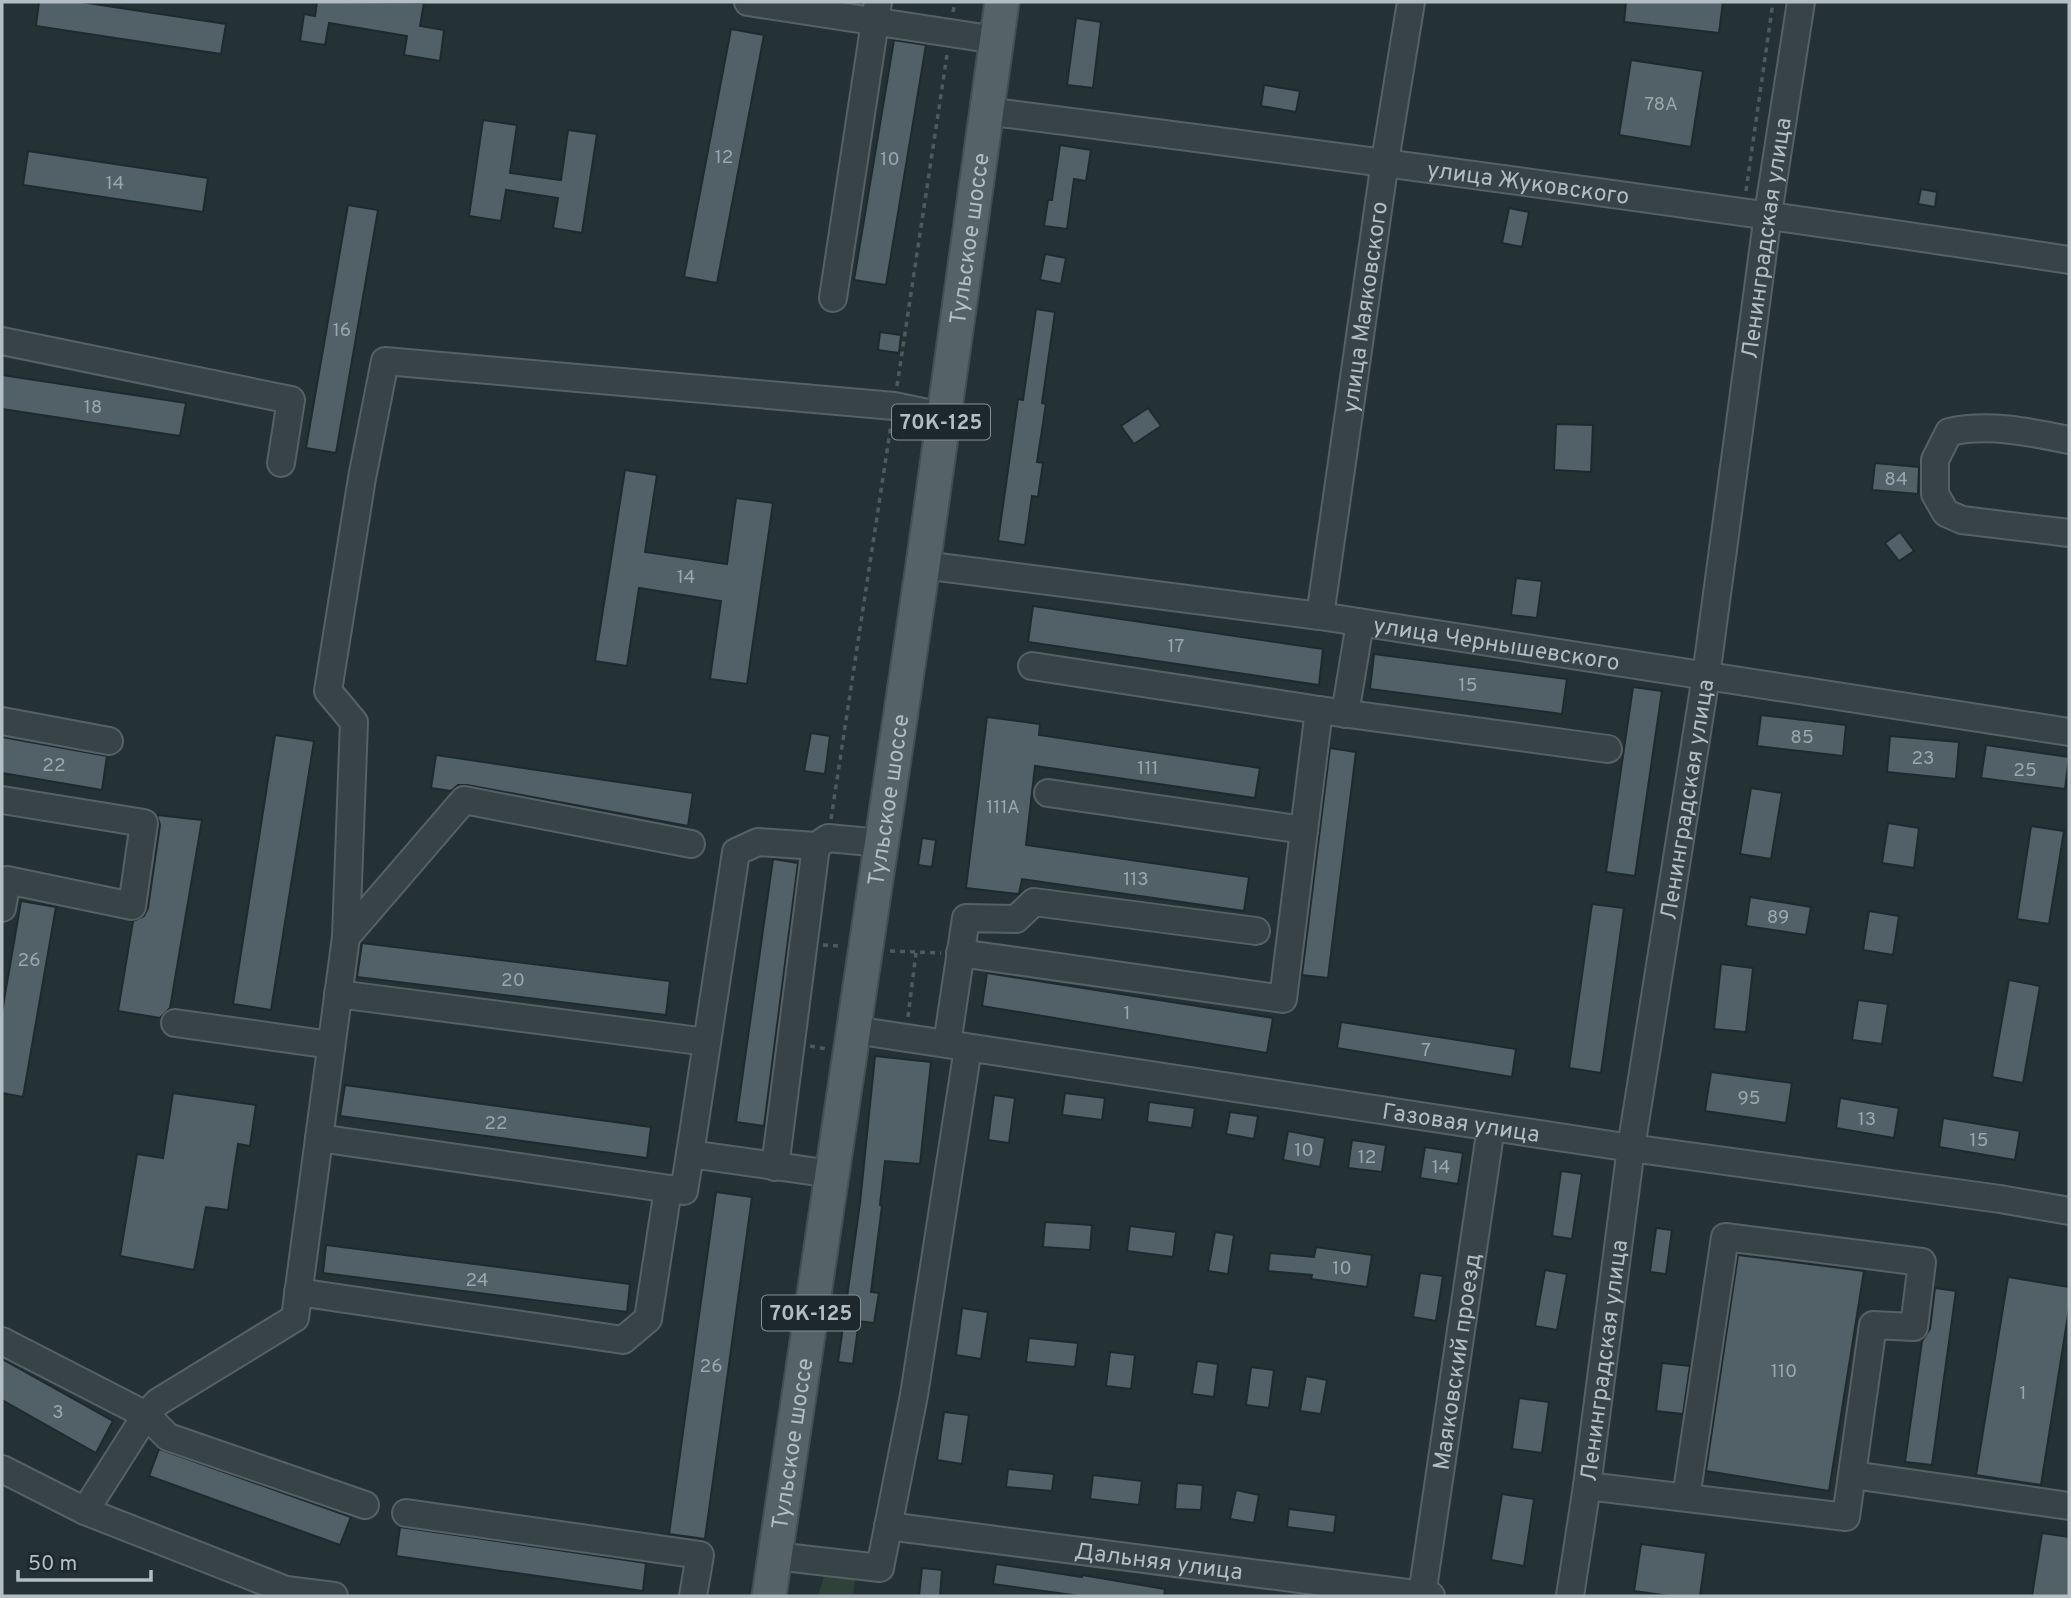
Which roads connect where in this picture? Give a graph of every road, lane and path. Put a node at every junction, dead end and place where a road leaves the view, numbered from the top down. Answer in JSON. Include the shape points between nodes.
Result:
{"nodes":[{"id":1,"x":748,"y":2,"type":"edge"},
{"id":2,"x":1002,"y":2,"type":"edge"},
{"id":3,"x":1411,"y":2,"type":"edge"},
{"id":4,"x":1773,"y":2,"type":"edge"},
{"id":5,"x":1801,"y":2,"type":"edge"},
{"id":6,"x":877,"y":12,"type":"edge"},
{"id":7,"x":996,"y":40,"type":"junction"},
{"id":8,"x":985,"y":111,"type":"junction"},
{"id":9,"x":1385,"y":162,"type":"junction"},
{"id":10,"x":1756,"y":212,"type":"junction"},
{"id":11,"x":2069,"y":260,"type":"edge"},
{"id":12,"x":833,"y":298,"type":"dead end"},
{"id":13,"x":2,"y":341,"type":"edge"},
{"id":14,"x":942,"y":416,"type":"junction"},
{"id":15,"x":2069,"y":440,"type":"edge"},
{"id":16,"x":281,"y":463,"type":"dead end"},
{"id":17,"x":2069,"y":533,"type":"edge"},
{"id":18,"x":923,"y":565,"type":"junction"},
{"id":19,"x":1320,"y":616,"type":"junction"},
{"id":20,"x":1360,"y":623,"type":"junction"},
{"id":21,"x":1032,"y":666,"type":"dead end"},
{"id":22,"x":1706,"y":676,"type":"junction"},
{"id":23,"x":1319,"y":710,"type":"junction"},
{"id":24,"x":1345,"y":714,"type":"junction"},
{"id":25,"x":2,"y":722,"type":"edge"},
{"id":26,"x":2069,"y":732,"type":"edge"},
{"id":27,"x":108,"y":741,"type":"dead end"},
{"id":28,"x":1608,"y":749,"type":"dead end"},
{"id":29,"x":1048,"y":793,"type":"dead end"},
{"id":30,"x":2,"y":800,"type":"edge"},
{"id":31,"x":1304,"y":830,"type":"junction"},
{"id":32,"x":881,"y":843,"type":"junction"},
{"id":33,"x":691,"y":844,"type":"dead end"},
{"id":34,"x":816,"y":846,"type":"junction"},
{"id":35,"x":2,"y":908,"type":"edge"},
{"id":36,"x":1256,"y":931,"type":"dead end"},
{"id":37,"x":346,"y":937,"type":"junction"},
{"id":38,"x":916,"y":953,"type":"dead end"},
{"id":39,"x":960,"y":953,"type":"junction"},
{"id":40,"x":338,"y":993,"type":"junction"},
{"id":41,"x":175,"y":1023,"type":"dead end"},
{"id":42,"x":854,"y":1030,"type":"junction"},
{"id":43,"x":905,"y":1038,"type":"junction"},
{"id":44,"x":707,"y":1042,"type":"junction"},
{"id":45,"x":331,"y":1045,"type":"junction"},
{"id":46,"x":957,"y":1046,"type":"junction"},
{"id":47,"x":1491,"y":1127,"type":"junction"},
{"id":48,"x":319,"y":1138,"type":"junction"},
{"id":49,"x":1631,"y":1148,"type":"junction"},
{"id":50,"x":690,"y":1153,"type":"junction"},
{"id":51,"x":775,"y":1167,"type":"junction"},
{"id":52,"x":832,"y":1174,"type":"junction"},
{"id":53,"x":668,"y":1189,"type":"junction"},
{"id":54,"x":2069,"y":1212,"type":"edge"},
{"id":55,"x":298,"y":1292,"type":"junction"},
{"id":56,"x":2,"y":1341,"type":"edge"},
{"id":57,"x":146,"y":1415,"type":"junction"},
{"id":58,"x":2,"y":1469,"type":"edge"},
{"id":59,"x":1853,"y":1475,"type":"junction"},
{"id":60,"x":1587,"y":1486,"type":"junction"},
{"id":61,"x":1686,"y":1498,"type":"junction"},
{"id":62,"x":365,"y":1505,"type":"dead end"},
{"id":63,"x":2069,"y":1506,"type":"edge"},
{"id":64,"x":85,"y":1511,"type":"junction"},
{"id":65,"x":406,"y":1513,"type":"dead end"},
{"id":66,"x":888,"y":1526,"type":"junction"},
{"id":67,"x":775,"y":1556,"type":"junction"},
{"id":68,"x":334,"y":1596,"type":"edge"},
{"id":69,"x":693,"y":1596,"type":"edge"},
{"id":70,"x":769,"y":1596,"type":"edge"},
{"id":71,"x":1427,"y":1596,"type":"edge"},
{"id":72,"x":1570,"y":1596,"type":"edge"}],
"edges":[{"from":1,"to":6,"type":"street"},
{"from":2,"to":7,"type":"main road","name":"Тульское шоссе","number":"70К-125"},
{"from":3,"to":9,"type":"street","name":"улица Маяковского"},
{"from":4,"to":10,"type":"path"},
{"from":5,"to":10,"type":"street","name":"Ленинградская улица"},
{"from":6,"to":7,"type":"street"},
{"from":6,"to":12,"type":"street"},
{"from":7,"to":8,"type":"main road","name":"Тульское шоссе","number":"70К-125"},
{"from":8,"to":9,"type":"street","name":"улица Жуковского"},
{"from":8,"to":14,"type":"main road","name":"Тульское шоссе","number":"70К-125"},
{"from":9,"to":10,"type":"street","name":"улица Жуковского"},
{"from":9,"to":19,"type":"street","name":"улица Маяковского"},
{"from":10,"to":11,"type":"street","name":"улица Жуковского"},
{"from":10,"to":22,"type":"street","name":"Ленинградская улица"},
{"from":13,"to":16,"type":"street","via":[[291,400]]},
{"from":14,"to":18,"type":"main road","name":"Тульское шоссе","number":"70К-125"},
{"from":14,"to":37,"type":"street","via":[[894,406],[386,361],[328,691],[354,722]]},
{"from":15,"to":17,"type":"street","via":[[2025,431],[1966,428],[1949,432],[1935,460],[1935,494],[1946,513],[1962,520]]},
{"from":18,"to":19,"type":"street","name":"улица Чернышевского"},
{"from":18,"to":32,"type":"main road","name":"Тульское шоссе","number":"70К-125"},
{"from":19,"to":20,"type":"street","name":"улица Чернышевского"},
{"from":20,"to":22,"type":"street","name":"улица Чернышевского"},
{"from":20,"to":24,"type":"street"},
{"from":21,"to":23,"type":"street"},
{"from":22,"to":26,"type":"street","name":"улица Чернышевского"},
{"from":22,"to":49,"type":"street","name":"Ленинградская улица"},
{"from":23,"to":24,"type":"street"},
{"from":23,"to":31,"type":"street"},
{"from":24,"to":28,"type":"street"},
{"from":25,"to":27,"type":"street"},
{"from":29,"to":31,"type":"street"},
{"from":30,"to":35,"type":"street","via":[[144,823],[132,906],[7,880]]},
{"from":31,"to":39,"type":"street","via":[[1283,999]]},
{"from":32,"to":34,"type":"street","via":[[828,838]]},
{"from":32,"to":42,"type":"main road","name":"Тульское шоссе","number":"70К-125"},
{"from":33,"to":37,"type":"street","via":[[464,800]]},
{"from":34,"to":44,"type":"street","via":[[758,842],[736,852]]},
{"from":34,"to":51,"type":"street"},
{"from":36,"to":39,"type":"street","via":[[1034,902],[1016,919],[966,918]]},
{"from":37,"to":40,"type":"street"},
{"from":38,"to":43,"type":"path"},
{"from":39,"to":46,"type":"street"},
{"from":40,"to":44,"type":"street"},
{"from":40,"to":45,"type":"street"},
{"from":41,"to":45,"type":"street"},
{"from":42,"to":43,"type":"street","name":"Газовая улица"},
{"from":42,"to":52,"type":"main road","name":"Тульское шоссе","number":"70К-125"},
{"from":43,"to":46,"type":"street","name":"Газовая улица"},
{"from":44,"to":50,"type":"street"},
{"from":45,"to":48,"type":"street"},
{"from":46,"to":47,"type":"street","name":"Газовая улица"},
{"from":46,"to":66,"type":"street","via":[[914,1395]]},
{"from":47,"to":49,"type":"street","name":"Газовая улица"},
{"from":47,"to":71,"type":"street","name":"Маяковский проезд"},
{"from":48,"to":53,"type":"street"},
{"from":48,"to":55,"type":"street"},
{"from":49,"to":54,"type":"street","name":"Газовая улица"},
{"from":49,"to":60,"type":"street","name":"Ленинградская улица"},
{"from":50,"to":51,"type":"street"},
{"from":50,"to":53,"type":"street","via":[[684,1191]]},
{"from":51,"to":52,"type":"street"},
{"from":52,"to":67,"type":"main road","name":"Тульское шоссе","number":"70К-125"},
{"from":53,"to":55,"type":"street","via":[[648,1319],[623,1340]]},
{"from":55,"to":57,"type":"street","via":[[295,1318],[158,1402]]},
{"from":56,"to":57,"type":"street"},
{"from":57,"to":62,"type":"street","via":[[168,1437]]},
{"from":57,"to":64,"type":"street"},
{"from":58,"to":64,"type":"street"},
{"from":59,"to":61,"type":"street","via":[[1846,1517]]},
{"from":59,"to":61,"type":"street","via":[[1873,1325],[1914,1327],[1922,1262],[1725,1237]]},
{"from":59,"to":63,"type":"street"},
{"from":60,"to":61,"type":"street"},
{"from":60,"to":72,"type":"street","name":"Ленинградская улица"},
{"from":64,"to":68,"type":"street","via":[[286,1590]]},
{"from":65,"to":69,"type":"street","via":[[700,1555]]},
{"from":66,"to":67,"type":"street","via":[[880,1568]]},
{"from":66,"to":71,"type":"street","name":"Дальняя улица"},
{"from":67,"to":70,"type":"main road","name":"Тульское шоссе","number":"70К-125"}]}
